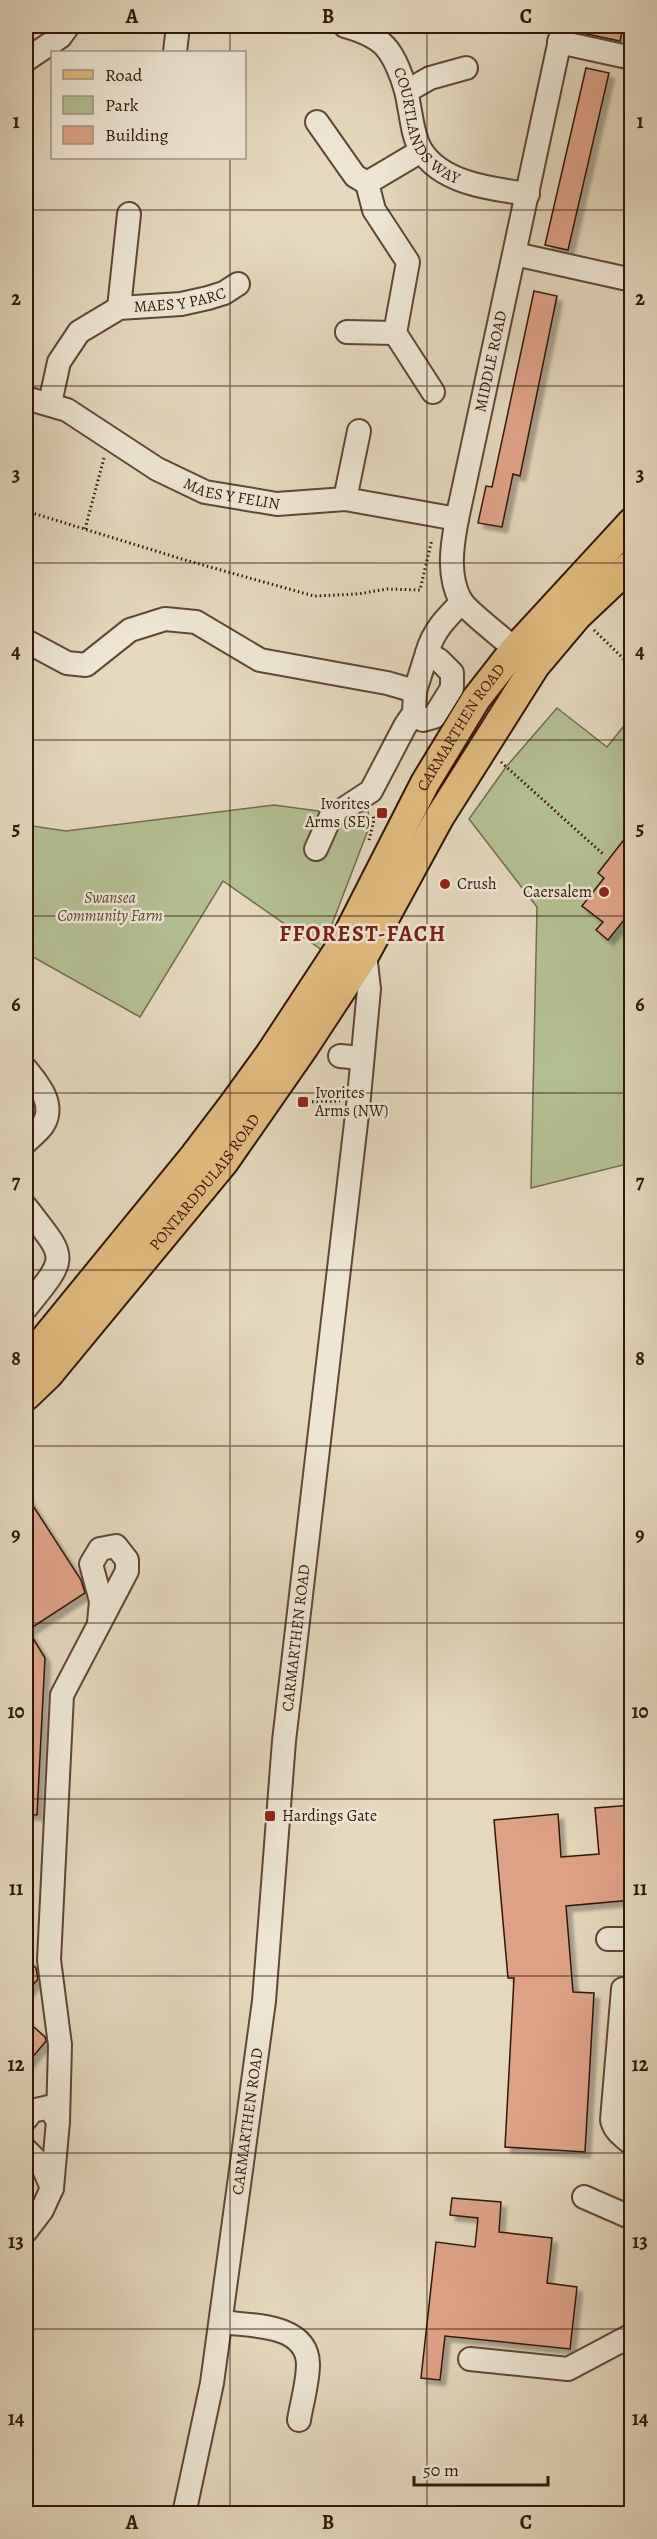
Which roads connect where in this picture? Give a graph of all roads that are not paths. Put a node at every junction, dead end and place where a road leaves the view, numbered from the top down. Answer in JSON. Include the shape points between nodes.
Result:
{"nodes":[{"id":1,"x":68,"y":26,"type":"edge"},
{"id":2,"x":178,"y":26,"type":"edge"},
{"id":3,"x":345,"y":26,"type":"edge"},
{"id":4,"x":561,"y":34,"type":"edge"},
{"id":5,"x":175,"y":51,"type":"edge"},
{"id":6,"x":632,"y":58,"type":"edge"},
{"id":7,"x":26,"y":60,"type":"edge"},
{"id":8,"x":466,"y":68,"type":"dead end"},
{"id":9,"x":407,"y":91,"type":"junction"},
{"id":10,"x":317,"y":122,"type":"dead end"},
{"id":11,"x":421,"y":151,"type":"junction"},
{"id":12,"x":367,"y":183,"type":"junction"},
{"id":13,"x":528,"y":194,"type":"junction"},
{"id":14,"x":129,"y":214,"type":"dead end"},
{"id":15,"x":515,"y":254,"type":"junction"},
{"id":16,"x":632,"y":280,"type":"edge"},
{"id":17,"x":238,"y":284,"type":"dead end"},
{"id":18,"x":119,"y":308,"type":"junction"},
{"id":19,"x":347,"y":332,"type":"dead end"},
{"id":20,"x":395,"y":333,"type":"junction"},
{"id":21,"x":433,"y":392,"type":"dead end"},
{"id":22,"x":26,"y":398,"type":"edge"},
{"id":23,"x":50,"y":403,"type":"junction"},
{"id":24,"x":359,"y":431,"type":"dead end"},
{"id":25,"x":345,"y":499,"type":"junction"},
{"id":26,"x":447,"y":517,"type":"junction"},
{"id":27,"x":632,"y":522,"type":"edge"},
{"id":28,"x":632,"y":564,"type":"edge"},
{"id":29,"x":462,"y":602,"type":"junction"},
{"id":30,"x":26,"y":641,"type":"edge"},
{"id":31,"x":433,"y":656,"type":"junction"},
{"id":32,"x":525,"y":657,"type":"junction"},
{"id":33,"x":415,"y":691,"type":"junction"},
{"id":34,"x":414,"y":714,"type":"junction"},
{"id":35,"x":315,"y":849,"type":"dead end"},
{"id":36,"x":355,"y":947,"type":"junction"},
{"id":37,"x":26,"y":1069,"type":"edge"},
{"id":38,"x":26,"y":1142,"type":"edge"},
{"id":39,"x":26,"y":1207,"type":"edge"},
{"id":40,"x":26,"y":1308,"type":"edge"},
{"id":41,"x":26,"y":1362,"type":"edge"},
{"id":42,"x":26,"y":1396,"type":"edge"},
{"id":43,"x":99,"y":1623,"type":"dead end"},
{"id":44,"x":632,"y":1938,"type":"edge"},
{"id":45,"x":608,"y":1940,"type":"dead end"},
{"id":46,"x":623,"y":1989,"type":"dead end"},
{"id":47,"x":26,"y":2119,"type":"edge"},
{"id":48,"x":58,"y":2121,"type":"junction"},
{"id":49,"x":632,"y":2144,"type":"edge"},
{"id":50,"x":26,"y":2150,"type":"edge"},
{"id":51,"x":52,"y":2188,"type":"junction"},
{"id":52,"x":584,"y":2197,"type":"dead end"},
{"id":53,"x":631,"y":2217,"type":"edge"},
{"id":54,"x":26,"y":2231,"type":"edge"},
{"id":55,"x":221,"y":2322,"type":"junction"},
{"id":56,"x":632,"y":2335,"type":"edge"},
{"id":57,"x":470,"y":2359,"type":"dead end"},
{"id":58,"x":299,"y":2420,"type":"dead end"},
{"id":59,"x":184,"y":2514,"type":"edge"}],
"edges":[{"from":1,"to":7,"type":"street","via":[[60,37]]},
{"from":2,"to":5,"type":"street"},
{"from":3,"to":9,"type":"street","name":"COURTLANDS WAY","via":[[364,32],[388,49]]},
{"from":4,"to":6,"type":"street"},
{"from":4,"to":13,"type":"street","name":"MIDDLE ROAD"},
{"from":8,"to":9,"type":"street","via":[[430,78]]},
{"from":9,"to":11,"type":"street","name":"COURTLANDS WAY","via":[[413,131]]},
{"from":10,"to":12,"type":"street","via":[[354,176]]},
{"from":11,"to":12,"type":"street"},
{"from":11,"to":13,"type":"street","name":"COURTLANDS WAY","via":[[441,170],[466,183]]},
{"from":12,"to":20,"type":"street","via":[[374,210],[408,262]]},
{"from":13,"to":15,"type":"street","name":"MIDDLE ROAD"},
{"from":14,"to":18,"type":"street","name":"MAES Y PARC"},
{"from":15,"to":16,"type":"street"},
{"from":15,"to":26,"type":"street","name":"MIDDLE ROAD"},
{"from":17,"to":18,"type":"street","name":"MAES Y PARC","via":[[224,293],[181,304]]},
{"from":18,"to":23,"type":"street","name":"MAES Y PARC","via":[[79,332],[59,362]]},
{"from":19,"to":20,"type":"street"},
{"from":20,"to":21,"type":"street"},
{"from":22,"to":23,"type":"street","name":"MAES Y FELIN"},
{"from":23,"to":25,"type":"street","name":"MAES Y FELIN","via":[[68,410],[157,469],[205,492],[277,504]]},
{"from":24,"to":25,"type":"street"},
{"from":25,"to":26,"type":"street","name":"MAES Y FELIN"},
{"from":26,"to":29,"type":"street","name":"MIDDLE ROAD","via":[[454,581]]},
{"from":27,"to":32,"type":"main road","name":"CARMARTHEN ROAD"},
{"from":28,"to":32,"type":"main road","name":"CARMARTHEN ROAD","via":[[578,615]]},
{"from":29,"to":31,"type":"street","via":[[431,640]]},
{"from":29,"to":32,"type":"street"},
{"from":30,"to":33,"type":"street","via":[[67,663],[86,664],[130,630],[165,619],[196,622],[260,660]]},
{"from":31,"to":33,"type":"street"},
{"from":31,"to":34,"type":"street","via":[[452,673],[452,688],[434,717],[423,720]]},
{"from":32,"to":36,"type":"main road","name":"CARMARTHEN ROAD","via":[[485,745]]},
{"from":32,"to":36,"type":"main road","name":"CARMARTHEN ROAD","via":[[476,699],[425,783]]},
{"from":33,"to":34,"type":"street"},
{"from":34,"to":35,"type":"street","via":[[371,791],[330,818]]},
{"from":36,"to":41,"type":"main road","name":"PONTARDDULAIS ROAD"},
{"from":36,"to":42,"type":"main road","name":"PONTARDDULAIS ROAD","via":[[304,1047],[224,1162],[48,1375]]},
{"from":36,"to":55,"type":"street","name":"CARMARTHEN ROAD","via":[[369,989],[351,1057],[359,1097],[284,1741],[264,2001]]},
{"from":37,"to":38,"type":"street","via":[[44,1091],[47,1110],[43,1125]]},
{"from":39,"to":40,"type":"street","via":[[57,1247],[58,1262]]},
{"from":43,"to":48,"type":"street","via":[[62,1695],[49,1960],[60,2045]]},
{"from":44,"to":45,"type":"street"},
{"from":46,"to":49,"type":"street","via":[[612,2120],[620,2135]]},
{"from":47,"to":48,"type":"street","via":[[32,2111],[49,2107]]},
{"from":48,"to":51,"type":"street"},
{"from":50,"to":51,"type":"street","via":[[43,2167]]},
{"from":51,"to":54,"type":"street"},
{"from":52,"to":53,"type":"street"},
{"from":55,"to":58,"type":"street","via":[[285,2332],[299,2341],[308,2368]]},
{"from":55,"to":59,"type":"street","name":"CARMARTHEN ROAD","via":[[213,2383]]},
{"from":56,"to":57,"type":"street","via":[[568,2369]]}]}
